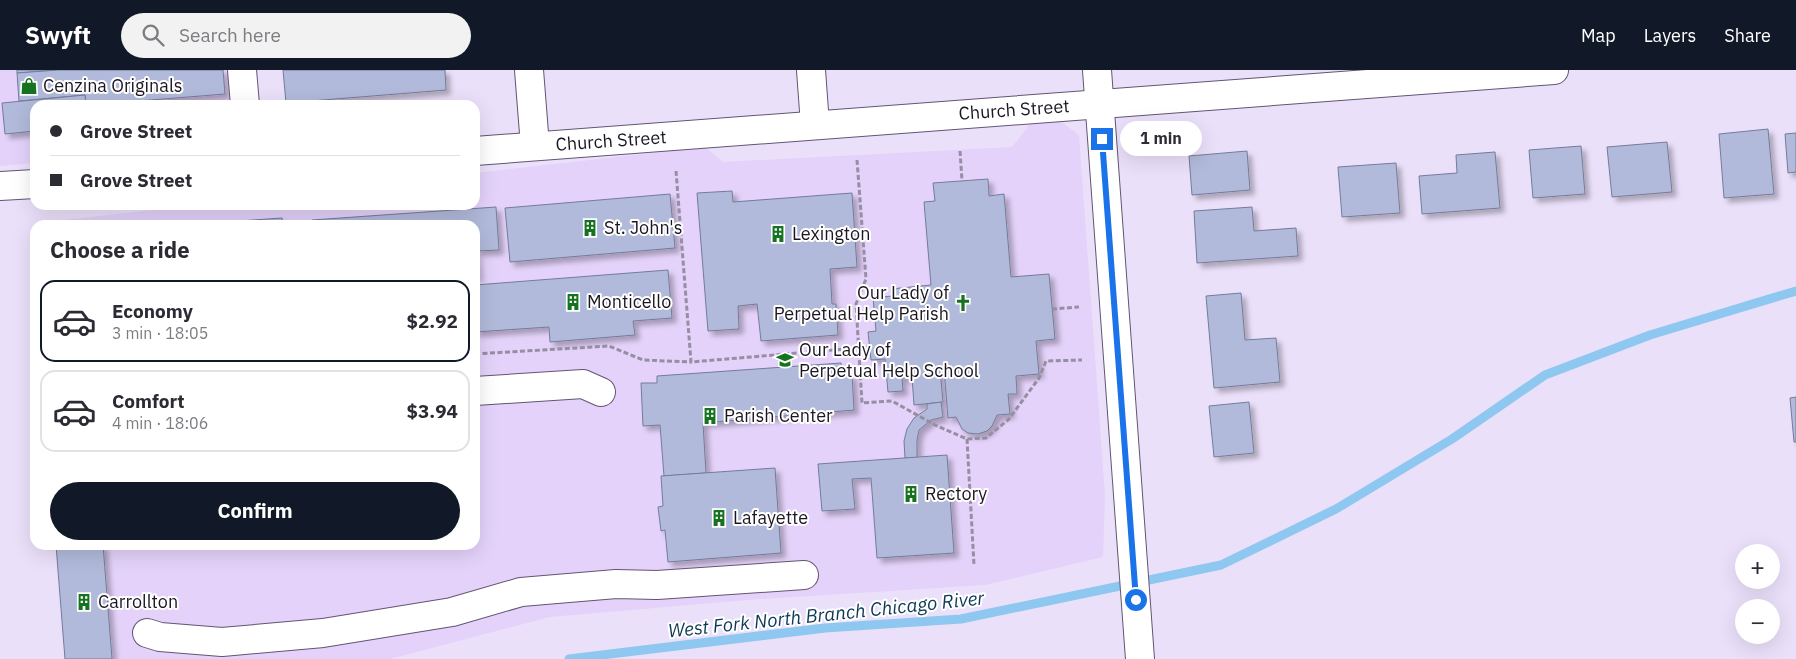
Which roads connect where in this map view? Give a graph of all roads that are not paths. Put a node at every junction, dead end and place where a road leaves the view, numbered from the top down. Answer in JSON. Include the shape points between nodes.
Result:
{"nodes":[{"id":1,"x":242,"y":70,"type":"edge"},
{"id":2,"x":529,"y":70,"type":"edge"},
{"id":3,"x":811,"y":70,"type":"edge"},
{"id":4,"x":1097,"y":70,"type":"edge"},
{"id":5,"x":1554,"y":70,"type":"edge"},
{"id":6,"x":245,"y":100,"type":"edge"},
{"id":7,"x":1100,"y":104,"type":"junction"},
{"id":8,"x":815,"y":125,"type":"junction"},
{"id":9,"x":536,"y":146,"type":"junction"},
{"id":10,"x":480,"y":151,"type":"edge"},
{"id":11,"x":30,"y":184,"type":"edge"},
{"id":12,"x":0,"y":186,"type":"edge"},
{"id":13,"x":480,"y":391,"type":"edge"},
{"id":14,"x":601,"y":392,"type":"dead end"},
{"id":15,"x":804,"y":575,"type":"dead end"},
{"id":16,"x":147,"y":633,"type":"dead end"},
{"id":17,"x":1140,"y":659,"type":"edge"}],
"edges":[{"from":1,"to":6,"type":"street"},
{"from":2,"to":9,"type":"street"},
{"from":3,"to":8,"type":"street"},
{"from":4,"to":7,"type":"street"},
{"from":5,"to":7,"type":"street","name":"Church Street"},
{"from":7,"to":8,"type":"street","name":"Church Street"},
{"from":7,"to":17,"type":"street"},
{"from":8,"to":9,"type":"street","name":"Church Street"},
{"from":9,"to":10,"type":"street","name":"Church Street"},
{"from":11,"to":12,"type":"street"},
{"from":13,"to":14,"type":"street","via":[[583,384]]},
{"from":15,"to":16,"type":"street","via":[[521,592],[452,612],[323,633],[222,642]]}]}
